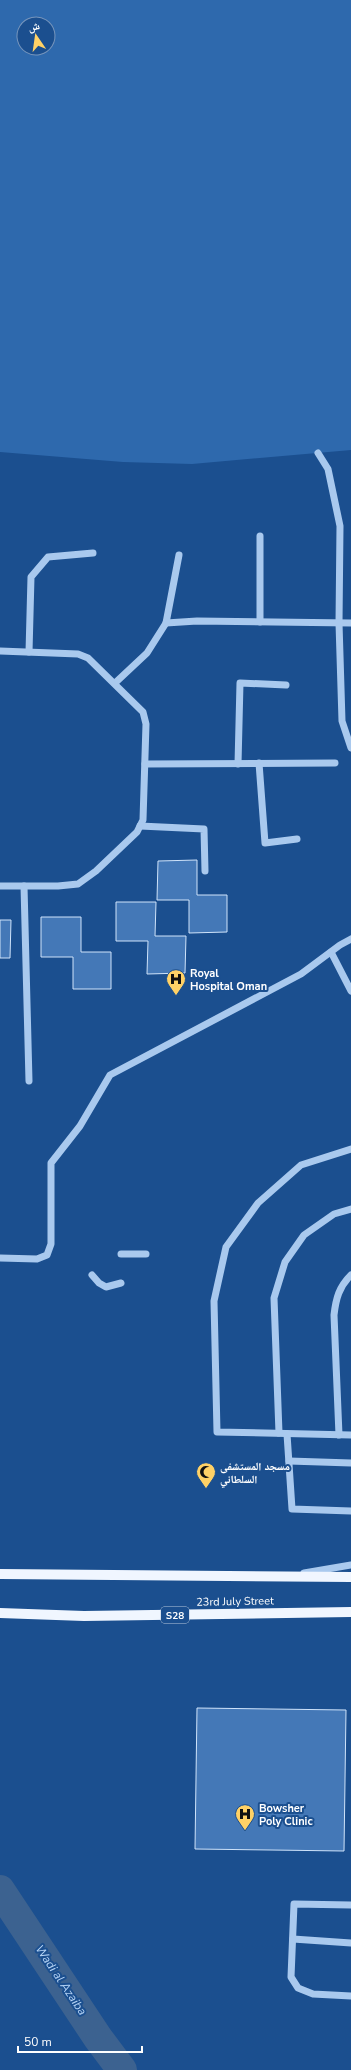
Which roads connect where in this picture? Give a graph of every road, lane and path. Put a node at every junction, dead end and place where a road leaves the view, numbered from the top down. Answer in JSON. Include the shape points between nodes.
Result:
{"nodes":[{"id":1,"x":318,"y":453,"type":"dead end"},
{"id":2,"x":260,"y":536,"type":"dead end"},
{"id":3,"x":93,"y":553,"type":"dead end"},
{"id":4,"x":179,"y":555,"type":"dead end"},
{"id":5,"x":260,"y":622,"type":"junction"},
{"id":6,"x":339,"y":622,"type":"junction"},
{"id":7,"x":351,"y":623,"type":"edge"},
{"id":8,"x":166,"y":624,"type":"junction"},
{"id":9,"x":0,"y":651,"type":"edge"},
{"id":10,"x":29,"y":652,"type":"junction"},
{"id":11,"x":115,"y":683,"type":"junction"},
{"id":12,"x":286,"y":685,"type":"dead end"},
{"id":13,"x":351,"y":748,"type":"edge"},
{"id":14,"x":259,"y":763,"type":"junction"},
{"id":15,"x":335,"y":763,"type":"dead end"},
{"id":16,"x":145,"y":764,"type":"junction"},
{"id":17,"x":238,"y":764,"type":"junction"},
{"id":18,"x":140,"y":826,"type":"junction"},
{"id":19,"x":297,"y":839,"type":"dead end"},
{"id":20,"x":205,"y":871,"type":"dead end"},
{"id":21,"x":0,"y":886,"type":"edge"},
{"id":22,"x":24,"y":886,"type":"junction"},
{"id":23,"x":351,"y":940,"type":"edge"},
{"id":24,"x":331,"y":952,"type":"junction"},
{"id":25,"x":351,"y":991,"type":"edge"},
{"id":26,"x":28,"y":1080,"type":"dead end"},
{"id":27,"x":351,"y":1149,"type":"edge"},
{"id":28,"x":351,"y":1209,"type":"edge"},
{"id":29,"x":121,"y":1254,"type":"dead end"},
{"id":30,"x":146,"y":1254,"type":"dead end"},
{"id":31,"x":0,"y":1258,"type":"edge"},
{"id":32,"x":92,"y":1275,"type":"dead end"},
{"id":33,"x":351,"y":1275,"type":"edge"},
{"id":34,"x":121,"y":1283,"type":"dead end"},
{"id":35,"x":279,"y":1433,"type":"junction"},
{"id":36,"x":288,"y":1434,"type":"junction"},
{"id":37,"x":339,"y":1435,"type":"junction"},
{"id":38,"x":351,"y":1435,"type":"edge"},
{"id":39,"x":289,"y":1461,"type":"junction"},
{"id":40,"x":351,"y":1463,"type":"edge"},
{"id":41,"x":351,"y":1511,"type":"edge"},
{"id":42,"x":351,"y":1565,"type":"edge"},
{"id":43,"x":0,"y":1574,"type":"edge"},
{"id":44,"x":351,"y":1577,"type":"edge"},
{"id":45,"x":278,"y":1578,"type":"junction"},
{"id":46,"x":351,"y":1612,"type":"edge"},
{"id":47,"x":0,"y":1613,"type":"edge"},
{"id":48,"x":351,"y":1905,"type":"edge"},
{"id":49,"x":293,"y":1939,"type":"junction"},
{"id":50,"x":351,"y":1943,"type":"edge"},
{"id":51,"x":351,"y":1996,"type":"edge"}],
"edges":[{"from":1,"to":6,"type":"street","via":[[328,469],[340,526]]},
{"from":2,"to":5,"type":"street"},
{"from":3,"to":10,"type":"street","via":[[48,557],[31,577]]},
{"from":4,"to":8,"type":"street"},
{"from":5,"to":6,"type":"street"},
{"from":5,"to":8,"type":"street","via":[[197,621]]},
{"from":6,"to":7,"type":"street"},
{"from":6,"to":13,"type":"street","via":[[342,721]]},
{"from":8,"to":11,"type":"street","via":[[147,653]]},
{"from":9,"to":10,"type":"street"},
{"from":10,"to":11,"type":"street","via":[[78,654],[88,658]]},
{"from":11,"to":16,"type":"street","via":[[143,712],[146,724]]},
{"from":12,"to":17,"type":"street","via":[[240,683]]},
{"from":14,"to":15,"type":"street"},
{"from":14,"to":17,"type":"street"},
{"from":14,"to":19,"type":"street","via":[[265,843]]},
{"from":16,"to":17,"type":"street"},
{"from":16,"to":18,"type":"street","via":[[143,820]]},
{"from":18,"to":20,"type":"street","via":[[204,829]]},
{"from":18,"to":22,"type":"street","via":[[96,871],[78,884]]},
{"from":21,"to":22,"type":"street"},
{"from":22,"to":26,"type":"street"},
{"from":23,"to":24,"type":"street"},
{"from":24,"to":25,"type":"street"},
{"from":24,"to":31,"type":"street","via":[[301,974],[110,1075],[80,1126],[51,1163],[51,1244],[47,1255],[37,1259]]},
{"from":27,"to":35,"type":"street","via":[[301,1165],[258,1203],[226,1247],[214,1301],[217,1432]]},
{"from":28,"to":35,"type":"street","via":[[334,1214],[304,1236],[285,1262],[274,1298]]},
{"from":29,"to":30,"type":"street"},
{"from":32,"to":34,"type":"street","via":[[106,1287]]},
{"from":33,"to":37,"type":"street","via":[[336,1297],[334,1315]]},
{"from":35,"to":36,"type":"street"},
{"from":36,"to":37,"type":"street"},
{"from":36,"to":39,"type":"street"},
{"from":37,"to":38,"type":"street"},
{"from":39,"to":40,"type":"street"},
{"from":39,"to":41,"type":"street","via":[[292,1509]]},
{"from":42,"to":45,"type":"street"},
{"from":43,"to":45,"type":"main road","name":"23rd July Street"},
{"from":44,"to":45,"type":"main road","name":"23rd July Street"},
{"from":46,"to":47,"type":"main road","name":"23rd July Street","number":"S28","via":[[84,1616]]},
{"from":48,"to":49,"type":"street","via":[[294,1904]]},
{"from":49,"to":50,"type":"street"},
{"from":49,"to":51,"type":"street","via":[[291,1977],[298,1988],[313,1994]]}]}
